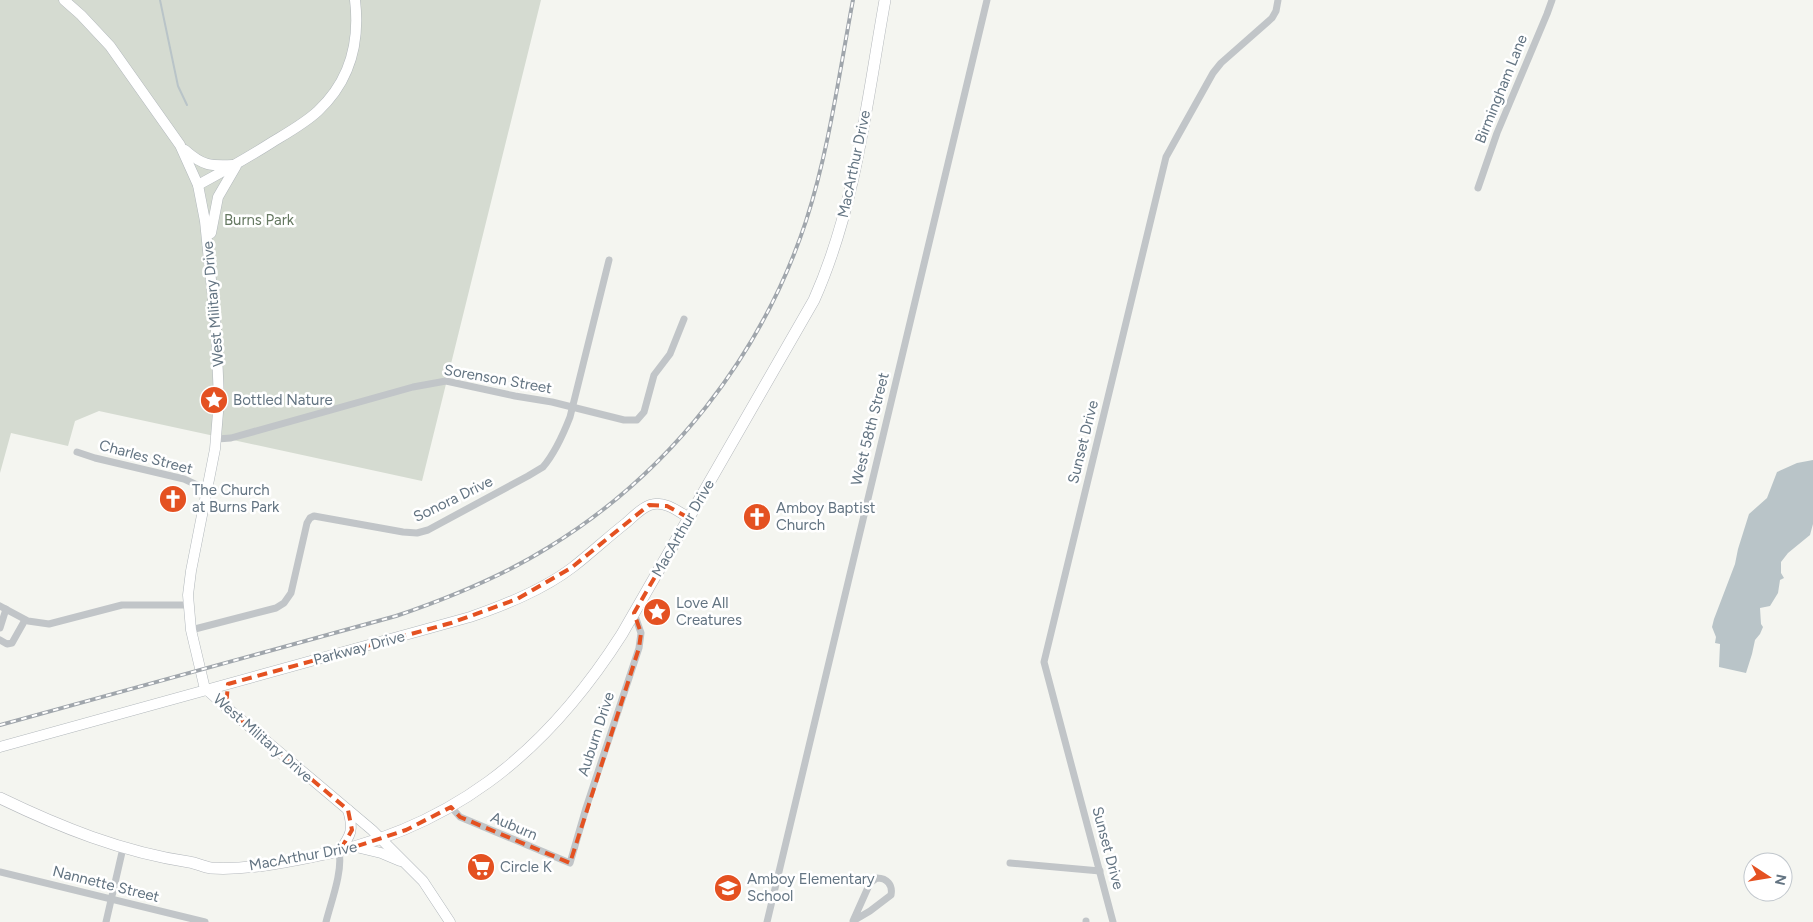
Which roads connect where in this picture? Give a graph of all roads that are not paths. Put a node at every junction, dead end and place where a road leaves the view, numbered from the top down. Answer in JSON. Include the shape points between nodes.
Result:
{"nodes":[{"id":1,"x":64,"y":0,"type":"edge"},
{"id":2,"x":355,"y":0,"type":"edge"},
{"id":3,"x":885,"y":0,"type":"edge"},
{"id":4,"x":987,"y":0,"type":"edge"},
{"id":5,"x":1278,"y":0,"type":"edge"},
{"id":6,"x":1552,"y":0,"type":"edge"},
{"id":7,"x":180,"y":145,"type":"junction"},
{"id":8,"x":237,"y":165,"type":"junction"},
{"id":9,"x":198,"y":185,"type":"junction"},
{"id":10,"x":1478,"y":188,"type":"dead end"},
{"id":11,"x":209,"y":244,"type":"junction"},
{"id":12,"x":609,"y":260,"type":"dead end"},
{"id":13,"x":684,"y":319,"type":"dead end"},
{"id":14,"x":572,"y":407,"type":"junction"},
{"id":15,"x":217,"y":439,"type":"junction"},
{"id":16,"x":77,"y":452,"type":"dead end"},
{"id":17,"x":208,"y":490,"type":"junction"},
{"id":18,"x":689,"y":518,"type":"junction"},
{"id":19,"x":188,"y":605,"type":"junction"},
{"id":20,"x":3,"y":608,"type":"edge"},
{"id":21,"x":634,"y":613,"type":"junction"},
{"id":22,"x":25,"y":620,"type":"junction"},
{"id":23,"x":0,"y":628,"type":"edge"},
{"id":24,"x":191,"y":630,"type":"junction"},
{"id":25,"x":0,"y":640,"type":"edge"},
{"id":26,"x":228,"y":684,"type":"junction"},
{"id":27,"x":207,"y":690,"type":"junction"},
{"id":28,"x":226,"y":708,"type":"junction"},
{"id":29,"x":0,"y":747,"type":"edge"},
{"id":30,"x":0,"y":798,"type":"edge"},
{"id":31,"x":451,"y":807,"type":"junction"},
{"id":32,"x":348,"y":810,"type":"junction"},
{"id":33,"x":381,"y":839,"type":"junction"},
{"id":34,"x":356,"y":847,"type":"junction"},
{"id":35,"x":123,"y":848,"type":"junction"},
{"id":36,"x":339,"y":852,"type":"junction"},
{"id":37,"x":404,"y":862,"type":"junction"},
{"id":38,"x":570,"y":863,"type":"joint"},
{"id":39,"x":1010,"y":863,"type":"dead end"},
{"id":40,"x":1100,"y":871,"type":"junction"},
{"id":41,"x":0,"y":872,"type":"edge"},
{"id":42,"x":111,"y":899,"type":"junction"},
{"id":43,"x":853,"y":921,"type":"edge"},
{"id":44,"x":106,"y":922,"type":"edge"},
{"id":45,"x":205,"y":922,"type":"edge"},
{"id":46,"x":326,"y":922,"type":"edge"},
{"id":47,"x":450,"y":922,"type":"edge"},
{"id":48,"x":767,"y":922,"type":"edge"},
{"id":49,"x":1113,"y":922,"type":"edge"}],
"edges":[{"from":1,"to":7,"type":"street","name":"West Military Drive","via":[[110,46]]},
{"from":2,"to":8,"type":"street","via":[[357,29],[353,56],[336,90],[298,126]]},
{"from":3,"to":18,"type":"main road","name":"MacArthur Drive","via":[[853,178],[826,272],[814,300]]},
{"from":4,"to":48,"type":"street","name":"West 58th Street"},
{"from":5,"to":40,"type":"street","name":"Sunset Drive","via":[[1272,18],[1213,73],[1166,157],[1044,662]]},
{"from":6,"to":10,"type":"street","name":"Birmingham Lane"},
{"from":7,"to":8,"type":"street","via":[[208,165]]},
{"from":7,"to":9,"type":"street","name":"West Military Drive"},
{"from":8,"to":9,"type":"street"},
{"from":8,"to":11,"type":"street","via":[[218,197]]},
{"from":9,"to":11,"type":"street","name":"West Military Drive"},
{"from":11,"to":15,"type":"street","name":"West Military Drive","via":[[219,376]]},
{"from":12,"to":14,"type":"street","name":"Sonora Drive"},
{"from":13,"to":14,"type":"street","name":"Sorenson Street","via":[[670,354],[654,374],[644,412],[637,420],[624,420]]},
{"from":14,"to":15,"type":"street","name":"Sorenson Street","via":[[446,381]]},
{"from":14,"to":24,"type":"street","name":"Sonora Drive","via":[[563,435],[549,460],[528,476],[417,533],[314,516],[307,523],[291,593],[284,603],[276,608]]},
{"from":15,"to":17,"type":"street","name":"West Military Drive"},
{"from":16,"to":17,"type":"street","name":"Charles Street","via":[[184,479]]},
{"from":17,"to":19,"type":"street","name":"West Military Drive","via":[[191,571]]},
{"from":18,"to":21,"type":"main road","name":"MacArthur Drive"},
{"from":18,"to":26,"type":"street","name":"Parkway Drive","via":[[667,506],[650,505],[571,568],[517,599],[451,623]]},
{"from":19,"to":22,"type":"street","via":[[122,606],[49,624]]},
{"from":19,"to":24,"type":"street","name":"West Military Drive"},
{"from":20,"to":22,"type":"street"},
{"from":20,"to":23,"type":"street"},
{"from":21,"to":31,"type":"main road","name":"MacArthur Drive","via":[[593,678],[554,725],[503,772]]},
{"from":21,"to":38,"type":"street","name":"Auburn Drive","via":[[641,633],[639,648]]},
{"from":22,"to":25,"type":"street","via":[[12,643]]},
{"from":24,"to":27,"type":"street","name":"West Military Drive"},
{"from":26,"to":27,"type":"street","name":"Parkway Drive"},
{"from":26,"to":28,"type":"street"},
{"from":27,"to":28,"type":"street","name":"West Military Drive"},
{"from":27,"to":29,"type":"street","name":"Parkway Drive"},
{"from":28,"to":32,"type":"street","name":"West Military Drive"},
{"from":30,"to":35,"type":"main road","name":"MacArthur Drive"},
{"from":31,"to":33,"type":"main road","name":"MacArthur Drive"},
{"from":31,"to":38,"type":"street","name":"Auburn","via":[[460,817]]},
{"from":32,"to":33,"type":"street","name":"West Military Drive"},
{"from":32,"to":36,"type":"street","via":[[352,830]]},
{"from":33,"to":34,"type":"main road","name":"MacArthur Drive"},
{"from":33,"to":37,"type":"street","name":"West Military Drive"},
{"from":34,"to":36,"type":"main road","name":"MacArthur Drive"},
{"from":34,"to":37,"type":"street"},
{"from":35,"to":36,"type":"main road","name":"MacArthur Drive","via":[[209,868],[269,865]]},
{"from":35,"to":42,"type":"street"},
{"from":36,"to":46,"type":"street","via":[[341,863]]},
{"from":37,"to":47,"type":"street","name":"West Military Drive","via":[[423,881]]},
{"from":39,"to":40,"type":"street"},
{"from":40,"to":49,"type":"street","name":"Sunset Drive"},
{"from":41,"to":42,"type":"street","name":"Nannette Street"},
{"from":42,"to":44,"type":"street"},
{"from":42,"to":45,"type":"street","name":"Nannette Street"},
{"from":43,"to":43,"type":"street","via":[[871,881],[886,880],[892,890],[890,897]]}]}
